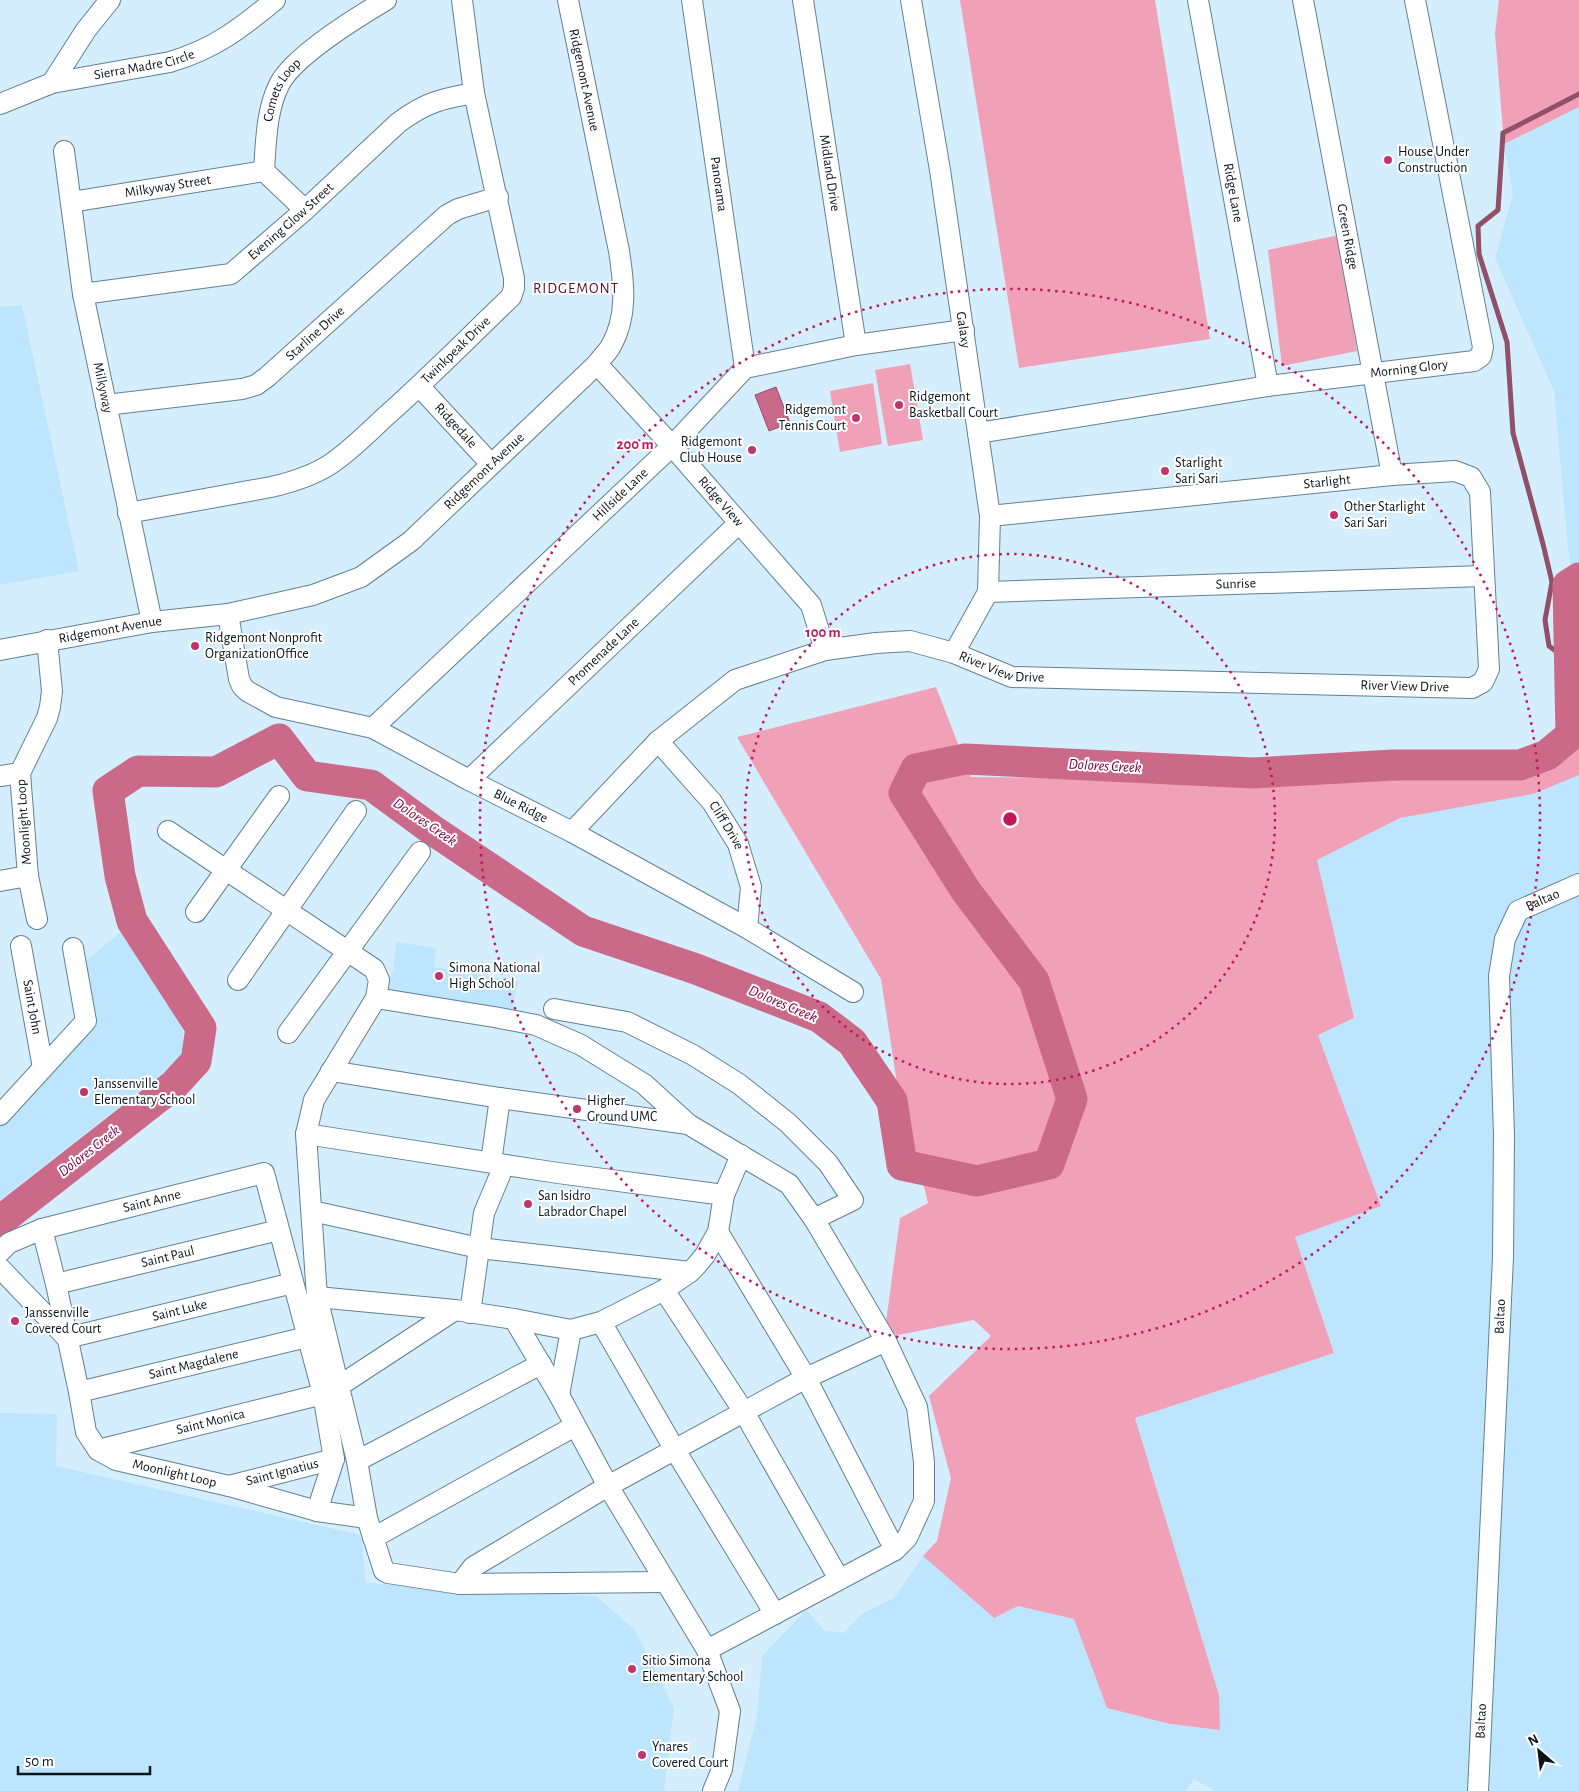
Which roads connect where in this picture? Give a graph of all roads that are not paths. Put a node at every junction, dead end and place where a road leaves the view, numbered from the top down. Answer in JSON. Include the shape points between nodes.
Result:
{"nodes":[{"id":1,"x":110,"y":0,"type":"edge"},
{"id":2,"x":275,"y":0,"type":"edge"},
{"id":3,"x":386,"y":0,"type":"edge"},
{"id":4,"x":462,"y":0,"type":"edge"},
{"id":5,"x":568,"y":0,"type":"edge"},
{"id":6,"x":692,"y":0,"type":"edge"},
{"id":7,"x":803,"y":0,"type":"edge"},
{"id":8,"x":911,"y":0,"type":"edge"},
{"id":9,"x":1198,"y":0,"type":"edge"},
{"id":10,"x":1303,"y":0,"type":"edge"},
{"id":11,"x":1415,"y":0,"type":"edge"},
{"id":12,"x":52,"y":83,"type":"junction"},
{"id":13,"x":474,"y":93,"type":"junction"},
{"id":14,"x":0,"y":104,"type":"edge"},
{"id":15,"x":64,"y":151,"type":"dead end"},
{"id":16,"x":264,"y":172,"type":"junction"},
{"id":17,"x":498,"y":197,"type":"junction"},
{"id":18,"x":71,"y":202,"type":"junction"},
{"id":19,"x":305,"y":210,"type":"junction"},
{"id":20,"x":83,"y":294,"type":"junction"},
{"id":21,"x":964,"y":330,"type":"junction"},
{"id":22,"x":856,"y":345,"type":"junction"},
{"id":23,"x":597,"y":364,"type":"junction"},
{"id":24,"x":745,"y":368,"type":"junction"},
{"id":25,"x":1374,"y":374,"type":"junction"},
{"id":26,"x":420,"y":386,"type":"junction"},
{"id":27,"x":1268,"y":386,"type":"junction"},
{"id":28,"x":106,"y":405,"type":"junction"},
{"id":29,"x":978,"y":433,"type":"junction"},
{"id":30,"x":672,"y":446,"type":"junction"},
{"id":31,"x":491,"y":464,"type":"junction"},
{"id":32,"x":1392,"y":475,"type":"junction"},
{"id":33,"x":128,"y":513,"type":"junction"},
{"id":34,"x":990,"y":516,"type":"junction"},
{"id":35,"x":739,"y":523,"type":"junction"},
{"id":36,"x":1484,"y":576,"type":"junction"},
{"id":37,"x":988,"y":592,"type":"junction"},
{"id":38,"x":228,"y":614,"type":"junction"},
{"id":39,"x":152,"y":622,"type":"junction"},
{"id":40,"x":47,"y":640,"type":"junction"},
{"id":41,"x":0,"y":650,"type":"edge"},
{"id":42,"x":825,"y":650,"type":"junction"},
{"id":43,"x":954,"y":653,"type":"junction"},
{"id":44,"x":1489,"y":669,"type":"joint"},
{"id":45,"x":373,"y":728,"type":"junction"},
{"id":46,"x":658,"y":741,"type":"junction"},
{"id":47,"x":20,"y":773,"type":"junction"},
{"id":48,"x":0,"y":776,"type":"edge"},
{"id":49,"x":470,"y":780,"type":"junction"},
{"id":50,"x":279,"y":796,"type":"dead end"},
{"id":51,"x":356,"y":811,"type":"dead end"},
{"id":52,"x":168,"y":831,"type":"dead end"},
{"id":53,"x":572,"y":832,"type":"junction"},
{"id":54,"x":420,"y":852,"type":"dead end"},
{"id":55,"x":226,"y":870,"type":"junction"},
{"id":56,"x":28,"y":876,"type":"junction"},
{"id":57,"x":0,"y":881,"type":"edge"},
{"id":58,"x":1579,"y":884,"type":"edge"},
{"id":59,"x":286,"y":910,"type":"junction"},
{"id":60,"x":196,"y":912,"type":"dead end"},
{"id":61,"x":37,"y":919,"type":"dead end"},
{"id":62,"x":747,"y":928,"type":"junction"},
{"id":63,"x":21,"y":946,"type":"dead end"},
{"id":64,"x":73,"y":948,"type":"dead end"},
{"id":65,"x":347,"y":951,"type":"junction"},
{"id":66,"x":238,"y":980,"type":"dead end"},
{"id":67,"x":853,"y":992,"type":"dead end"},
{"id":68,"x":376,"y":998,"type":"junction"},
{"id":69,"x":554,"y":1009,"type":"dead end"},
{"id":70,"x":288,"y":1033,"type":"dead end"},
{"id":71,"x":43,"y":1068,"type":"junction"},
{"id":72,"x":331,"y":1071,"type":"junction"},
{"id":73,"x":500,"y":1098,"type":"junction"},
{"id":74,"x":0,"y":1115,"type":"edge"},
{"id":75,"x":688,"y":1124,"type":"junction"},
{"id":76,"x":306,"y":1134,"type":"junction"},
{"id":77,"x":741,"y":1155,"type":"junction"},
{"id":78,"x":495,"y":1169,"type":"junction"},
{"id":79,"x":724,"y":1195,"type":"junction"},
{"id":80,"x":312,"y":1211,"type":"junction"},
{"id":81,"x":814,"y":1218,"type":"junction"},
{"id":82,"x":42,"y":1229,"type":"junction"},
{"id":83,"x":279,"y":1230,"type":"junction"},
{"id":84,"x":718,"y":1232,"type":"junction"},
{"id":85,"x":479,"y":1248,"type":"junction"},
{"id":86,"x":0,"y":1252,"type":"edge"},
{"id":87,"x":0,"y":1268,"type":"edge"},
{"id":88,"x":690,"y":1272,"type":"junction"},
{"id":89,"x":293,"y":1282,"type":"junction"},
{"id":90,"x":56,"y":1284,"type":"junction"},
{"id":91,"x":664,"y":1290,"type":"junction"},
{"id":92,"x":316,"y":1296,"type":"junction"},
{"id":93,"x":462,"y":1312,"type":"junction"},
{"id":94,"x":514,"y":1319,"type":"junction"},
{"id":95,"x":601,"y":1322,"type":"junction"},
{"id":96,"x":571,"y":1330,"type":"junction"},
{"id":97,"x":307,"y":1337,"type":"junction"},
{"id":98,"x":67,"y":1338,"type":"junction"},
{"id":99,"x":886,"y":1341,"type":"junction"},
{"id":100,"x":541,"y":1364,"type":"junction"},
{"id":101,"x":806,"y":1378,"type":"junction"},
{"id":102,"x":331,"y":1390,"type":"junction"},
{"id":103,"x":79,"y":1392,"type":"junction"},
{"id":104,"x":559,"y":1395,"type":"junction"},
{"id":105,"x":744,"y":1412,"type":"junction"},
{"id":106,"x":575,"y":1426,"type":"junction"},
{"id":107,"x":98,"y":1450,"type":"junction"},
{"id":108,"x":675,"y":1450,"type":"junction"},
{"id":109,"x":334,"y":1459,"type":"junction"},
{"id":110,"x":356,"y":1461,"type":"junction"},
{"id":111,"x":229,"y":1486,"type":"junction"},
{"id":112,"x":608,"y":1486,"type":"junction"},
{"id":113,"x":317,"y":1511,"type":"junction"},
{"id":114,"x":367,"y":1518,"type":"junction"},
{"id":115,"x":373,"y":1538,"type":"junction"},
{"id":116,"x":895,"y":1550,"type":"junction"},
{"id":117,"x":839,"y":1579,"type":"junction"},
{"id":118,"x":666,"y":1582,"type":"junction"},
{"id":119,"x":460,"y":1584,"type":"junction"},
{"id":120,"x":776,"y":1614,"type":"junction"},
{"id":121,"x":708,"y":1650,"type":"junction"},
{"id":122,"x":713,"y":1791,"type":"edge"},
{"id":123,"x":1478,"y":1791,"type":"edge"}],
"edges":[{"from":1,"to":12,"type":"street"},
{"from":2,"to":12,"type":"street","name":"Sierra Madre Circle","via":[[231,35],[188,57]]},
{"from":3,"to":16,"type":"street","name":"Comets Loop","via":[[304,56],[279,84],[268,127]]},
{"from":4,"to":13,"type":"street","name":"Twinkpeak Drive"},
{"from":5,"to":23,"type":"street","name":"Ridgemont Avenue","via":[[623,280],[624,306],[619,328],[611,347]]},
{"from":6,"to":24,"type":"street","name":"Panorama"},
{"from":7,"to":22,"type":"street","name":"Midland Drive"},
{"from":8,"to":21,"type":"street","name":"Galaxy"},
{"from":9,"to":27,"type":"street","name":"Ridge Lane"},
{"from":10,"to":25,"type":"street","name":"Green Ridge"},
{"from":11,"to":25,"type":"street","name":"Morning Glory","via":[[1483,347],[1481,356],[1474,361]]},
{"from":12,"to":14,"type":"street","name":"Sierra Madre Circle"},
{"from":13,"to":17,"type":"street","name":"Twinkpeak Drive"},
{"from":13,"to":19,"type":"street","name":"Evening Glow Street","via":[[441,99],[410,114]]},
{"from":15,"to":18,"type":"street","name":"Milkyway"},
{"from":16,"to":18,"type":"street","name":"Milkyway Street"},
{"from":16,"to":19,"type":"street"},
{"from":17,"to":26,"type":"street","name":"Twinkpeak Drive","via":[[514,278],[511,298]]},
{"from":17,"to":28,"type":"street","name":"Starline Drive","via":[[447,215],[256,384],[242,389]]},
{"from":18,"to":20,"type":"street","name":"Milkyway"},
{"from":19,"to":20,"type":"street","name":"Evening Glow Street","via":[[231,274]]},
{"from":20,"to":28,"type":"street","name":"Milkyway"},
{"from":21,"to":22,"type":"street"},
{"from":21,"to":29,"type":"street","name":"Galaxy"},
{"from":22,"to":24,"type":"street"},
{"from":23,"to":30,"type":"street","name":"Ridge View"},
{"from":23,"to":31,"type":"street","name":"Ridgemont Avenue"},
{"from":24,"to":30,"type":"street","name":"Hillside Lane"},
{"from":25,"to":27,"type":"street","name":"Morning Glory"},
{"from":25,"to":32,"type":"street","name":"Green Ridge"},
{"from":26,"to":31,"type":"street","name":"Ridgedale"},
{"from":26,"to":33,"type":"street","name":"Twinkpeak Drive","via":[[335,462],[314,473],[271,487]]},
{"from":27,"to":29,"type":"street","name":"Morning Glory"},
{"from":28,"to":33,"type":"street","name":"Milkyway"},
{"from":29,"to":34,"type":"street","name":"Galaxy"},
{"from":30,"to":35,"type":"street","name":"Ridge View"},
{"from":30,"to":45,"type":"street","name":"Hillside Lane"},
{"from":31,"to":38,"type":"street","name":"Ridgemont Avenue","via":[[411,541],[362,577],[313,595]]},
{"from":32,"to":34,"type":"street","name":"Starlight"},
{"from":32,"to":36,"type":"street","name":"Starlight","via":[[1455,471],[1470,477],[1480,492]]},
{"from":33,"to":39,"type":"street","name":"Milkyway"},
{"from":34,"to":37,"type":"street","name":"Galaxy"},
{"from":35,"to":42,"type":"street","name":"Ridge View","via":[[811,605]]},
{"from":35,"to":49,"type":"street","name":"Promenade Lane"},
{"from":36,"to":37,"type":"street","name":"Sunrise"},
{"from":36,"to":44,"type":"street","name":"Starlight"},
{"from":37,"to":43,"type":"street","name":"Galaxy"},
{"from":38,"to":39,"type":"street","name":"Ridgemont Avenue"},
{"from":38,"to":45,"type":"street","name":"Blue Ridge","via":[[239,679],[247,691],[276,707]]},
{"from":39,"to":40,"type":"street","name":"Ridgemont Avenue"},
{"from":40,"to":41,"type":"street","name":"Ridgemont Avenue"},
{"from":40,"to":47,"type":"street","name":"Moonlight Loop","via":[[52,683],[50,706]]},
{"from":42,"to":43,"type":"street","name":"River View Drive","via":[[910,641]]},
{"from":42,"to":46,"type":"street","name":"River View Drive","via":[[735,680]]},
{"from":43,"to":44,"type":"street","name":"River View Drive","via":[[1012,677],[1472,688],[1483,682]]},
{"from":45,"to":49,"type":"street","name":"Blue Ridge"},
{"from":46,"to":53,"type":"street","name":"River View Drive"},
{"from":46,"to":62,"type":"street","name":"Cliff Drive","via":[[712,802],[738,844],[751,887]]},
{"from":47,"to":48,"type":"street"},
{"from":47,"to":56,"type":"street","name":"Moonlight Loop"},
{"from":49,"to":53,"type":"street","name":"Blue Ridge"},
{"from":50,"to":55,"type":"street"},
{"from":51,"to":59,"type":"street"},
{"from":52,"to":55,"type":"street"},
{"from":53,"to":62,"type":"street","name":"Blue Ridge"},
{"from":54,"to":65,"type":"street"},
{"from":55,"to":59,"type":"street"},
{"from":55,"to":60,"type":"street"},
{"from":56,"to":57,"type":"street"},
{"from":56,"to":61,"type":"street","name":"Moonlight Loop"},
{"from":58,"to":123,"type":"street","name":"Baltao","via":[[1518,911],[1505,939],[1499,976],[1504,1135],[1503,1257]]},
{"from":59,"to":65,"type":"street"},
{"from":59,"to":66,"type":"street"},
{"from":62,"to":67,"type":"street","name":"Blue Ridge"},
{"from":63,"to":71,"type":"street","name":"Saint John"},
{"from":64,"to":71,"type":"street","via":[[86,1021]]},
{"from":65,"to":68,"type":"street","via":[[374,969],[378,980]]},
{"from":65,"to":70,"type":"street"},
{"from":68,"to":72,"type":"street"},
{"from":68,"to":75,"type":"street","via":[[536,1025],[581,1045],[644,1084]]},
{"from":69,"to":81,"type":"street","via":[[627,1022],[693,1055],[739,1084],[788,1123],[828,1163],[853,1200]]},
{"from":71,"to":74,"type":"street"},
{"from":72,"to":73,"type":"street"},
{"from":72,"to":76,"type":"street","via":[[314,1100]]},
{"from":73,"to":75,"type":"street"},
{"from":73,"to":78,"type":"street"},
{"from":75,"to":77,"type":"street"},
{"from":76,"to":78,"type":"street"},
{"from":76,"to":80,"type":"street"},
{"from":77,"to":79,"type":"street"},
{"from":77,"to":81,"type":"street","via":[[789,1184]]},
{"from":78,"to":79,"type":"street","via":[[558,1173]]},
{"from":78,"to":85,"type":"street"},
{"from":79,"to":84,"type":"street"},
{"from":80,"to":85,"type":"street"},
{"from":80,"to":92,"type":"street"},
{"from":81,"to":99,"type":"street"},
{"from":82,"to":83,"type":"street","name":"Saint Anne","via":[[264,1173]]},
{"from":82,"to":86,"type":"street","via":[[30,1232]]},
{"from":82,"to":90,"type":"street"},
{"from":83,"to":89,"type":"street"},
{"from":83,"to":90,"type":"street","name":"Saint Paul"},
{"from":84,"to":88,"type":"street","via":[[705,1255]]},
{"from":84,"to":101,"type":"street"},
{"from":85,"to":88,"type":"street"},
{"from":85,"to":93,"type":"street"},
{"from":87,"to":98,"type":"street"},
{"from":88,"to":91,"type":"street"},
{"from":89,"to":97,"type":"street"},
{"from":89,"to":98,"type":"street","name":"Saint Luke"},
{"from":90,"to":98,"type":"street"},
{"from":91,"to":95,"type":"street"},
{"from":91,"to":105,"type":"street"},
{"from":92,"to":93,"type":"street"},
{"from":92,"to":102,"type":"street"},
{"from":93,"to":94,"type":"street"},
{"from":93,"to":102,"type":"street","name":"Saint Monica"},
{"from":94,"to":96,"type":"street"},
{"from":94,"to":100,"type":"street"},
{"from":95,"to":96,"type":"street"},
{"from":95,"to":108,"type":"street"},
{"from":96,"to":104,"type":"street"},
{"from":97,"to":102,"type":"street"},
{"from":97,"to":103,"type":"street","name":"Saint Magdalene"},
{"from":98,"to":103,"type":"street"},
{"from":99,"to":101,"type":"street"},
{"from":99,"to":116,"type":"street","via":[[918,1407],[924,1462],[924,1501],[907,1538]]},
{"from":100,"to":104,"type":"street"},
{"from":100,"to":110,"type":"street"},
{"from":101,"to":105,"type":"street"},
{"from":101,"to":116,"type":"street"},
{"from":102,"to":107,"type":"street","name":"Saint Monica"},
{"from":102,"to":109,"type":"street"},
{"from":102,"to":110,"type":"street"},
{"from":103,"to":107,"type":"street","via":[[86,1432]]},
{"from":104,"to":106,"type":"street"},
{"from":105,"to":108,"type":"street"},
{"from":105,"to":117,"type":"street"},
{"from":106,"to":112,"type":"street"},
{"from":106,"to":115,"type":"street"},
{"from":107,"to":111,"type":"street","name":"Moonlight Loop","via":[[116,1460]]},
{"from":108,"to":112,"type":"street"},
{"from":108,"to":120,"type":"street"},
{"from":109,"to":111,"type":"street","name":"Saint Ignatius"},
{"from":109,"to":113,"type":"street"},
{"from":110,"to":114,"type":"street"},
{"from":111,"to":113,"type":"street","name":"Moonlight Loop"},
{"from":112,"to":118,"type":"street"},
{"from":112,"to":119,"type":"street","via":[[473,1567]]},
{"from":113,"to":114,"type":"street","name":"Moonlight Loop"},
{"from":114,"to":115,"type":"street"},
{"from":115,"to":119,"type":"street","via":[[384,1571]]},
{"from":116,"to":117,"type":"street"},
{"from":117,"to":120,"type":"street"},
{"from":118,"to":119,"type":"street"},
{"from":118,"to":121,"type":"street"},
{"from":120,"to":121,"type":"street"},
{"from":121,"to":122,"type":"street","via":[[730,1711],[722,1769]]}]}
